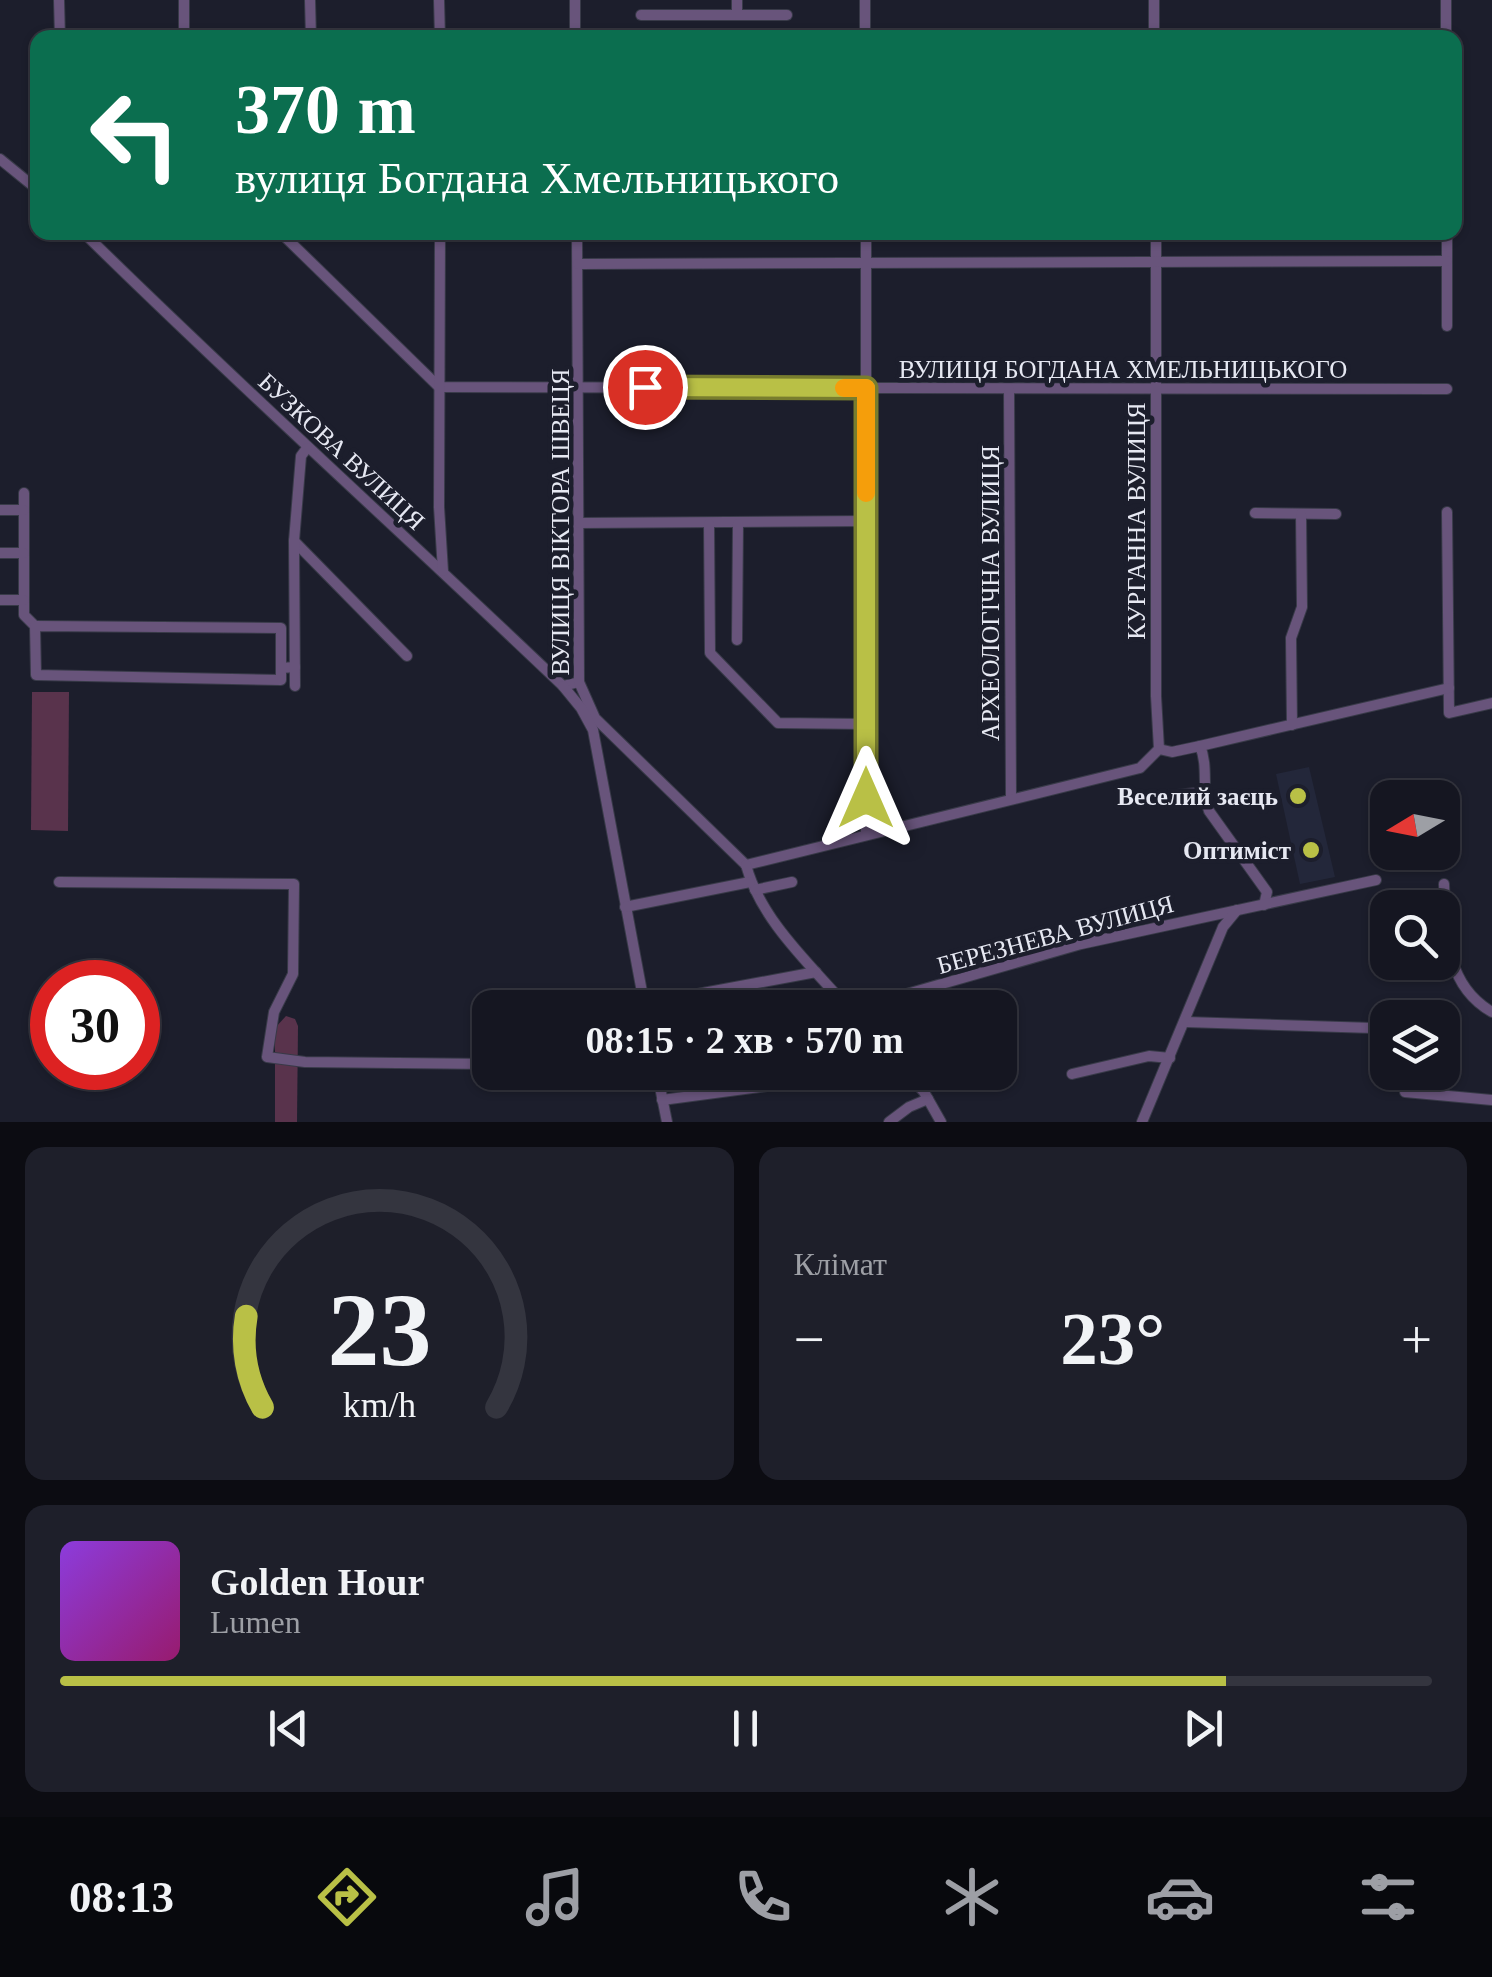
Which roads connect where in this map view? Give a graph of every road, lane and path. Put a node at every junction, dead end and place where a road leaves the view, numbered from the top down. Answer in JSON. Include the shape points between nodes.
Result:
{"nodes":[{"id":1,"x":59,"y":0,"type":"edge"},
{"id":2,"x":184,"y":0,"type":"edge"},
{"id":3,"x":310,"y":0,"type":"edge"},
{"id":4,"x":440,"y":0,"type":"edge"},
{"id":5,"x":575,"y":0,"type":"edge"},
{"id":6,"x":737,"y":0,"type":"edge"},
{"id":7,"x":865,"y":0,"type":"edge"},
{"id":8,"x":1154,"y":0,"type":"edge"},
{"id":9,"x":1446,"y":0,"type":"edge"},
{"id":10,"x":641,"y":16,"type":"dead end"},
{"id":11,"x":737,"y":16,"type":"junction"},
{"id":12,"x":787,"y":16,"type":"dead end"},
{"id":13,"x":60,"y":30,"type":"edge"},
{"id":14,"x":184,"y":30,"type":"edge"},
{"id":15,"x":310,"y":30,"type":"edge"},
{"id":16,"x":440,"y":30,"type":"edge"},
{"id":17,"x":575,"y":30,"type":"edge"},
{"id":18,"x":865,"y":30,"type":"edge"},
{"id":19,"x":1154,"y":30,"type":"edge"},
{"id":20,"x":1446,"y":30,"type":"edge"},
{"id":21,"x":0,"y":159,"type":"edge"},
{"id":22,"x":30,"y":183,"type":"edge"},
{"id":23,"x":91,"y":240,"type":"edge"},
{"id":24,"x":290,"y":240,"type":"edge"},
{"id":25,"x":440,"y":240,"type":"edge"},
{"id":26,"x":577,"y":240,"type":"edge"},
{"id":27,"x":866,"y":240,"type":"edge"},
{"id":28,"x":1156,"y":240,"type":"edge"},
{"id":29,"x":1446,"y":240,"type":"edge"},
{"id":30,"x":1447,"y":261,"type":"junction"},
{"id":31,"x":866,"y":263,"type":"junction"},
{"id":32,"x":578,"y":264,"type":"junction"},
{"id":33,"x":1156,"y":264,"type":"junction"},
{"id":34,"x":1447,"y":326,"type":"dead end"},
{"id":35,"x":578,"y":387,"type":"junction"},
{"id":36,"x":440,"y":388,"type":"junction"},
{"id":37,"x":866,"y":388,"type":"junction"},
{"id":38,"x":1010,"y":389,"type":"junction"},
{"id":39,"x":1156,"y":389,"type":"junction"},
{"id":40,"x":1446,"y":389,"type":"dead end"},
{"id":41,"x":307,"y":448,"type":"junction"},
{"id":42,"x":24,"y":492,"type":"dead end"},
{"id":43,"x":0,"y":510,"type":"edge"},
{"id":44,"x":24,"y":510,"type":"junction"},
{"id":45,"x":1447,"y":512,"type":"dead end"},
{"id":46,"x":1255,"y":513,"type":"dead end"},
{"id":47,"x":1302,"y":514,"type":"junction"},
{"id":48,"x":1336,"y":514,"type":"dead end"},
{"id":49,"x":866,"y":521,"type":"junction"},
{"id":50,"x":579,"y":523,"type":"junction"},
{"id":51,"x":709,"y":524,"type":"junction"},
{"id":52,"x":738,"y":524,"type":"junction"},
{"id":53,"x":294,"y":541,"type":"junction"},
{"id":54,"x":0,"y":552,"type":"edge"},
{"id":55,"x":24,"y":553,"type":"junction"},
{"id":56,"x":443,"y":571,"type":"junction"},
{"id":57,"x":0,"y":600,"type":"edge"},
{"id":58,"x":24,"y":600,"type":"junction"},
{"id":59,"x":35,"y":626,"type":"junction"},
{"id":60,"x":736,"y":640,"type":"dead end"},
{"id":61,"x":408,"y":656,"type":"dead end"},
{"id":62,"x":294,"y":667,"type":"junction"},
{"id":63,"x":280,"y":668,"type":"junction"},
{"id":64,"x":579,"y":682,"type":"junction"},
{"id":65,"x":294,"y":686,"type":"dead end"},
{"id":66,"x":562,"y":686,"type":"junction"},
{"id":67,"x":1449,"y":688,"type":"junction"},
{"id":68,"x":1492,"y":702,"type":"edge"},
{"id":69,"x":866,"y":724,"type":"junction"},
{"id":70,"x":1292,"y":725,"type":"junction"},
{"id":71,"x":1200,"y":746,"type":"junction"},
{"id":72,"x":1159,"y":749,"type":"junction"},
{"id":73,"x":1205,"y":792,"type":"junction"},
{"id":74,"x":1011,"y":798,"type":"junction"},
{"id":75,"x":1149,"y":798,"type":"dead end"},
{"id":76,"x":866,"y":835,"type":"junction"},
{"id":77,"x":746,"y":865,"type":"junction"},
{"id":78,"x":1376,"y":880,"type":"dead end"},
{"id":79,"x":58,"y":882,"type":"dead end"},
{"id":80,"x":792,"y":882,"type":"dead end"},
{"id":81,"x":1444,"y":884,"type":"dead end"},
{"id":82,"x":753,"y":886,"type":"junction"},
{"id":83,"x":1264,"y":905,"type":"junction"},
{"id":84,"x":625,"y":906,"type":"junction"},
{"id":85,"x":1236,"y":910,"type":"junction"},
{"id":86,"x":816,"y":972,"type":"junction"},
{"id":87,"x":641,"y":990,"type":"edge"},
{"id":88,"x":725,"y":990,"type":"edge"},
{"id":89,"x":832,"y":990,"type":"edge"},
{"id":90,"x":921,"y":990,"type":"edge"},
{"id":91,"x":1492,"y":1012,"type":"edge"},
{"id":92,"x":1186,"y":1022,"type":"junction"},
{"id":93,"x":1370,"y":1028,"type":"edge"},
{"id":94,"x":1170,"y":1058,"type":"junction"},
{"id":95,"x":472,"y":1064,"type":"edge"},
{"id":96,"x":1072,"y":1074,"type":"dead end"},
{"id":97,"x":660,"y":1090,"type":"edge"},
{"id":98,"x":737,"y":1090,"type":"edge"},
{"id":99,"x":920,"y":1090,"type":"edge"},
{"id":100,"x":1405,"y":1092,"type":"dead end"},
{"id":101,"x":662,"y":1100,"type":"junction"},
{"id":102,"x":928,"y":1100,"type":"junction"},
{"id":103,"x":1492,"y":1100,"type":"edge"},
{"id":104,"x":667,"y":1122,"type":"edge"},
{"id":105,"x":890,"y":1122,"type":"edge"},
{"id":106,"x":942,"y":1122,"type":"edge"},
{"id":107,"x":1142,"y":1122,"type":"edge"}],
"edges":[{"from":1,"to":13,"type":"street"},
{"from":2,"to":14,"type":"street"},
{"from":3,"to":15,"type":"street"},
{"from":4,"to":16,"type":"street"},
{"from":5,"to":17,"type":"street"},
{"from":6,"to":11,"type":"street"},
{"from":7,"to":18,"type":"street"},
{"from":8,"to":19,"type":"street"},
{"from":9,"to":20,"type":"street"},
{"from":10,"to":11,"type":"street"},
{"from":11,"to":12,"type":"street"},
{"from":21,"to":22,"type":"street"},
{"from":23,"to":41,"type":"street","name":"БУЗКОВА ВУЛИЦЯ"},
{"from":24,"to":36,"type":"street"},
{"from":25,"to":36,"type":"street"},
{"from":26,"to":32,"type":"street","name":"ВУЛИЦЯ ВІКТОРА ШВЕЦЯ"},
{"from":27,"to":31,"type":"street"},
{"from":28,"to":33,"type":"street","name":"КУРГАННА ВУЛИЦЯ"},
{"from":29,"to":30,"type":"street"},
{"from":30,"to":33,"type":"street"},
{"from":30,"to":34,"type":"street"},
{"from":31,"to":32,"type":"street"},
{"from":31,"to":33,"type":"street"},
{"from":31,"to":37,"type":"street"},
{"from":32,"to":35,"type":"street","name":"ВУЛИЦЯ ВІКТОРА ШВЕЦЯ"},
{"from":33,"to":39,"type":"street","name":"КУРГАННА ВУЛИЦЯ"},
{"from":35,"to":36,"type":"street","name":"ВУЛИЦЯ БОГДАНА ХМЕЛЬНИЦЬКОГО"},
{"from":35,"to":37,"type":"street","name":"ВУЛИЦЯ БОГДАНА ХМЕЛЬНИЦЬКОГО"},
{"from":35,"to":50,"type":"street","name":"ВУЛИЦЯ ВІКТОРА ШВЕЦЯ"},
{"from":36,"to":56,"type":"street"},
{"from":37,"to":38,"type":"street","name":"ВУЛИЦЯ БОГДАНА ХМЕЛЬНИЦЬКОГО"},
{"from":37,"to":49,"type":"street"},
{"from":38,"to":39,"type":"street","name":"ВУЛИЦЯ БОГДАНА ХМЕЛЬНИЦЬКОГО"},
{"from":38,"to":74,"type":"street","name":"АРХЕОЛОГІЧНА ВУЛИЦЯ"},
{"from":39,"to":40,"type":"street","name":"ВУЛИЦЯ БОГДАНА ХМЕЛЬНИЦЬКОГО"},
{"from":39,"to":72,"type":"street","name":"КУРГАННА ВУЛИЦЯ"},
{"from":41,"to":53,"type":"street"},
{"from":41,"to":56,"type":"street","name":"БУЗКОВА ВУЛИЦЯ"},
{"from":42,"to":44,"type":"street"},
{"from":43,"to":44,"type":"street"},
{"from":44,"to":55,"type":"street"},
{"from":45,"to":67,"type":"street"},
{"from":46,"to":47,"type":"street"},
{"from":47,"to":48,"type":"street"},
{"from":47,"to":70,"type":"street","via":[[1302,606],[1291,638]]},
{"from":49,"to":52,"type":"street"},
{"from":49,"to":69,"type":"street"},
{"from":50,"to":51,"type":"street"},
{"from":50,"to":64,"type":"street","name":"ВУЛИЦЯ ВІКТОРА ШВЕЦЯ"},
{"from":51,"to":52,"type":"street"},
{"from":51,"to":69,"type":"street","via":[[710,654],[778,722]]},
{"from":52,"to":60,"type":"street"},
{"from":53,"to":61,"type":"street"},
{"from":53,"to":62,"type":"street"},
{"from":54,"to":55,"type":"street"},
{"from":55,"to":58,"type":"street"},
{"from":56,"to":66,"type":"street","name":"БУЗКОВА ВУЛИЦЯ"},
{"from":57,"to":58,"type":"street"},
{"from":58,"to":59,"type":"street","via":[[24,615]]},
{"from":59,"to":63,"type":"street","via":[[281,628]]},
{"from":59,"to":63,"type":"street","via":[[36,675],[281,680]]},
{"from":62,"to":63,"type":"street"},
{"from":62,"to":65,"type":"street"},
{"from":64,"to":66,"type":"street"},
{"from":64,"to":77,"type":"street","name":"ВУЛИЦЯ ВІКТОРА ШВЕЦЯ","via":[[596,718]]},
{"from":66,"to":84,"type":"street","name":"БУЗКОВА ВУЛИЦЯ","via":[[594,730]]},
{"from":67,"to":68,"type":"street","via":[[1449,713]]},
{"from":67,"to":70,"type":"street"},
{"from":69,"to":76,"type":"street"},
{"from":70,"to":71,"type":"street"},
{"from":71,"to":72,"type":"street"},
{"from":71,"to":73,"type":"street"},
{"from":72,"to":74,"type":"street","via":[[1140,768]]},
{"from":73,"to":75,"type":"street"},
{"from":73,"to":83,"type":"street","via":[[1210,811],[1267,892]]},
{"from":74,"to":76,"type":"street"},
{"from":76,"to":77,"type":"street"},
{"from":77,"to":82,"type":"street"},
{"from":78,"to":83,"type":"street","name":"БЕРЕЗНЕВА ВУЛИЦЯ"},
{"from":79,"to":95,"type":"street","via":[[294,884],[293,974],[274,1012],[267,1057]]},
{"from":80,"to":82,"type":"street"},
{"from":81,"to":91,"type":"street","via":[[1453,965],[1465,992]]},
{"from":82,"to":84,"type":"street"},
{"from":82,"to":86,"type":"street"},
{"from":83,"to":85,"type":"street","name":"БЕРЕЗНЕВА ВУЛИЦЯ"},
{"from":84,"to":87,"type":"street","name":"БУЗКОВА ВУЛИЦЯ"},
{"from":85,"to":90,"type":"street","name":"БЕРЕЗНЕВА ВУЛИЦЯ","via":[[1081,944]]},
{"from":85,"to":92,"type":"street"},
{"from":86,"to":88,"type":"street"},
{"from":86,"to":89,"type":"street"},
{"from":92,"to":93,"type":"street"},
{"from":92,"to":94,"type":"street"},
{"from":94,"to":96,"type":"street","via":[[1148,1056]]},
{"from":94,"to":107,"type":"street"},
{"from":97,"to":101,"type":"street"},
{"from":98,"to":101,"type":"street"},
{"from":99,"to":102,"type":"street"},
{"from":100,"to":103,"type":"street"},
{"from":101,"to":104,"type":"street"},
{"from":102,"to":105,"type":"street"},
{"from":102,"to":106,"type":"street"}]}
